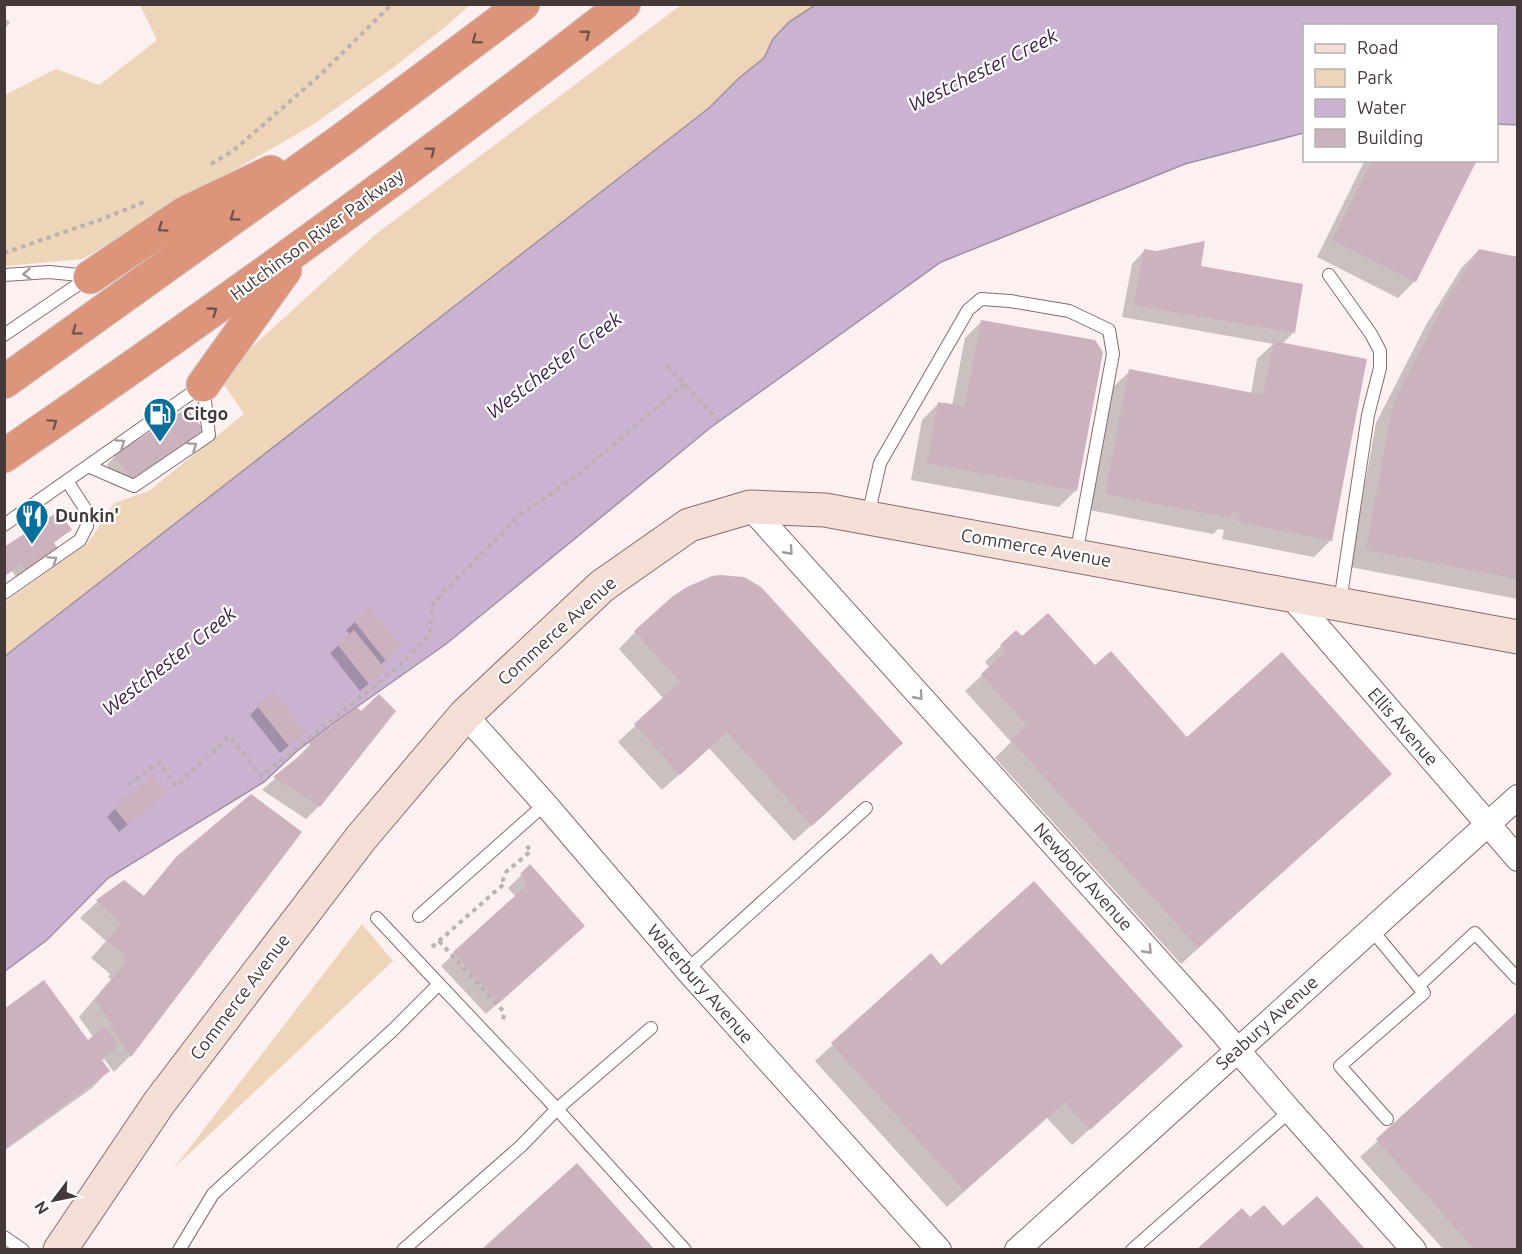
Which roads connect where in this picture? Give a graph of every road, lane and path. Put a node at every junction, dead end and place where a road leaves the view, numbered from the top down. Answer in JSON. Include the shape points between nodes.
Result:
{"nodes":[{"id":1,"x":392,"y":4,"type":"edge"},
{"id":2,"x":523,"y":4,"type":"edge"},
{"id":3,"x":624,"y":4,"type":"edge"},
{"id":4,"x":346,"y":137,"type":"junction"},
{"id":5,"x":202,"y":169,"type":"dead end"},
{"id":6,"x":153,"y":198,"type":"dead end"},
{"id":7,"x":300,"y":249,"type":"junction"},
{"id":8,"x":4,"y":253,"type":"edge"},
{"id":9,"x":4,"y":275,"type":"edge"},
{"id":10,"x":1329,"y":275,"type":"dead end"},
{"id":11,"x":90,"y":277,"type":"junction"},
{"id":12,"x":4,"y":335,"type":"edge"},
{"id":13,"x":667,"y":366,"type":"dead end"},
{"id":14,"x":4,"y":382,"type":"edge"},
{"id":15,"x":685,"y":384,"type":"junction"},
{"id":16,"x":203,"y":385,"type":"junction"},
{"id":17,"x":719,"y":421,"type":"dead end"},
{"id":18,"x":4,"y":456,"type":"edge"},
{"id":19,"x":88,"y":466,"type":"junction"},
{"id":20,"x":67,"y":481,"type":"junction"},
{"id":21,"x":750,"y":507,"type":"junction"},
{"id":22,"x":867,"y":517,"type":"junction"},
{"id":23,"x":4,"y":525,"type":"edge"},
{"id":24,"x":1076,"y":555,"type":"junction"},
{"id":25,"x":4,"y":593,"type":"edge"},
{"id":26,"x":1289,"y":594,"type":"junction"},
{"id":27,"x":1340,"y":603,"type":"junction"},
{"id":28,"x":1518,"y":637,"type":"edge"},
{"id":29,"x":465,"y":715,"type":"junction"},
{"id":30,"x":128,"y":785,"type":"dead end"},
{"id":31,"x":1518,"y":797,"type":"edge"},
{"id":32,"x":545,"y":804,"type":"junction"},
{"id":33,"x":866,"y":808,"type":"dead end"},
{"id":34,"x":1487,"y":825,"type":"junction"},
{"id":35,"x":531,"y":851,"type":"dead end"},
{"id":36,"x":1518,"y":859,"type":"edge"},
{"id":37,"x":419,"y":916,"type":"dead end"},
{"id":38,"x":377,"y":918,"type":"dead end"},
{"id":39,"x":1371,"y":929,"type":"junction"},
{"id":40,"x":439,"y":941,"type":"junction"},
{"id":41,"x":417,"y":961,"type":"junction"},
{"id":42,"x":687,"y":970,"type":"junction"},
{"id":43,"x":1517,"y":978,"type":"edge"},
{"id":44,"x":439,"y":984,"type":"junction"},
{"id":45,"x":1418,"y":986,"type":"junction"},
{"id":46,"x":504,"y":1012,"type":"dead end"},
{"id":47,"x":651,"y":1028,"type":"dead end"},
{"id":48,"x":1238,"y":1050,"type":"junction"},
{"id":49,"x":557,"y":1109,"type":"junction"},
{"id":50,"x":1290,"y":1111,"type":"junction"},
{"id":51,"x":1387,"y":1119,"type":"dead end"},
{"id":52,"x":4,"y":1237,"type":"edge"},
{"id":53,"x":23,"y":1250,"type":"edge"},
{"id":54,"x":60,"y":1250,"type":"edge"},
{"id":55,"x":179,"y":1250,"type":"edge"},
{"id":56,"x":403,"y":1250,"type":"edge"},
{"id":57,"x":685,"y":1250,"type":"edge"},
{"id":58,"x":939,"y":1250,"type":"edge"},
{"id":59,"x":1017,"y":1250,"type":"edge"},
{"id":60,"x":1132,"y":1250,"type":"edge"},
{"id":61,"x":1414,"y":1250,"type":"edge"}],
"edges":[{"from":1,"to":5,"type":"path","via":[[319,76],[233,151]]},
{"from":2,"to":4,"type":"highway","one_way":true},
{"from":7,"to":3,"type":"highway","name":"Hutchinson River Parkway","one_way":true},
{"from":4,"to":11,"type":"highway","one_way":true,"via":[[185,213]]},
{"from":4,"to":14,"type":"highway","one_way":true},
{"from":6,"to":8,"type":"path"},
{"from":7,"to":16,"type":"highway"},
{"from":18,"to":7,"type":"highway","name":"Hutchinson River Parkway","one_way":true},
{"from":11,"to":9,"type":"lane","one_way":true,"via":[[49,273]]},
{"from":10,"to":27,"type":"lane","via":[[1380,351]]},
{"from":11,"to":12,"type":"lane"},
{"from":13,"to":15,"type":"path"},
{"from":15,"to":17,"type":"path"},
{"from":15,"to":30,"type":"path","via":[[576,476],[521,514],[433,603],[429,636],[407,659],[262,776],[229,736],[176,786],[159,762]]},
{"from":19,"to":16,"type":"lane","one_way":true},
{"from":19,"to":16,"type":"lane","one_way":true,"via":[[134,486],[209,435]]},
{"from":19,"to":20,"type":"lane"},
{"from":20,"to":23,"type":"lane"},
{"from":25,"to":20,"type":"lane","one_way":true,"via":[[80,540],[87,526],[84,507]]},
{"from":21,"to":22,"type":"main road","name":"Commerce Avenue","via":[[825,510]]},
{"from":21,"to":29,"type":"main road","name":"Commerce Avenue","via":[[689,525],[602,586]]},
{"from":21,"to":48,"type":"street","name":"Newbold Avenue","one_way":true},
{"from":22,"to":24,"type":"main road","name":"Commerce Avenue"},
{"from":22,"to":24,"type":"lane","via":[[880,463],[968,310],[981,299],[1069,311],[1109,330],[1113,354]]},
{"from":24,"to":26,"type":"main road","name":"Commerce Avenue"},
{"from":26,"to":27,"type":"main road","name":"Commerce Avenue"},
{"from":26,"to":34,"type":"street","name":"Ellis Avenue"},
{"from":27,"to":28,"type":"main road","name":"Commerce Avenue"},
{"from":29,"to":32,"type":"street","name":"Waterbury Avenue"},
{"from":29,"to":54,"type":"main road","name":"Commerce Avenue","via":[[361,838],[159,1103]]},
{"from":31,"to":34,"type":"street","name":"Seabury Avenue"},
{"from":32,"to":37,"type":"lane"},
{"from":32,"to":42,"type":"street","name":"Waterbury Avenue"},
{"from":33,"to":42,"type":"lane"},
{"from":34,"to":36,"type":"street","name":"Ellis Avenue"},
{"from":34,"to":39,"type":"street","name":"Seabury Avenue"},
{"from":35,"to":40,"type":"path","via":[[506,872],[505,883]]},
{"from":38,"to":41,"type":"lane"},
{"from":39,"to":45,"type":"lane"},
{"from":39,"to":48,"type":"street","name":"Seabury Avenue"},
{"from":40,"to":41,"type":"path"},
{"from":40,"to":46,"type":"path"},
{"from":41,"to":44,"type":"lane"},
{"from":42,"to":58,"type":"street","name":"Waterbury Avenue"},
{"from":43,"to":45,"type":"lane","via":[[1475,933]]},
{"from":44,"to":49,"type":"lane"},
{"from":44,"to":55,"type":"lane","via":[[213,1194]]},
{"from":45,"to":51,"type":"lane","via":[[1424,993],[1340,1066]]},
{"from":47,"to":49,"type":"lane"},
{"from":48,"to":50,"type":"street","name":"Newbold Avenue"},
{"from":48,"to":59,"type":"street","name":"Seabury Avenue"},
{"from":49,"to":56,"type":"lane"},
{"from":49,"to":57,"type":"lane"},
{"from":50,"to":60,"type":"lane"},
{"from":50,"to":61,"type":"street","name":"Newbold Avenue"},
{"from":52,"to":53,"type":"lane"}]}
